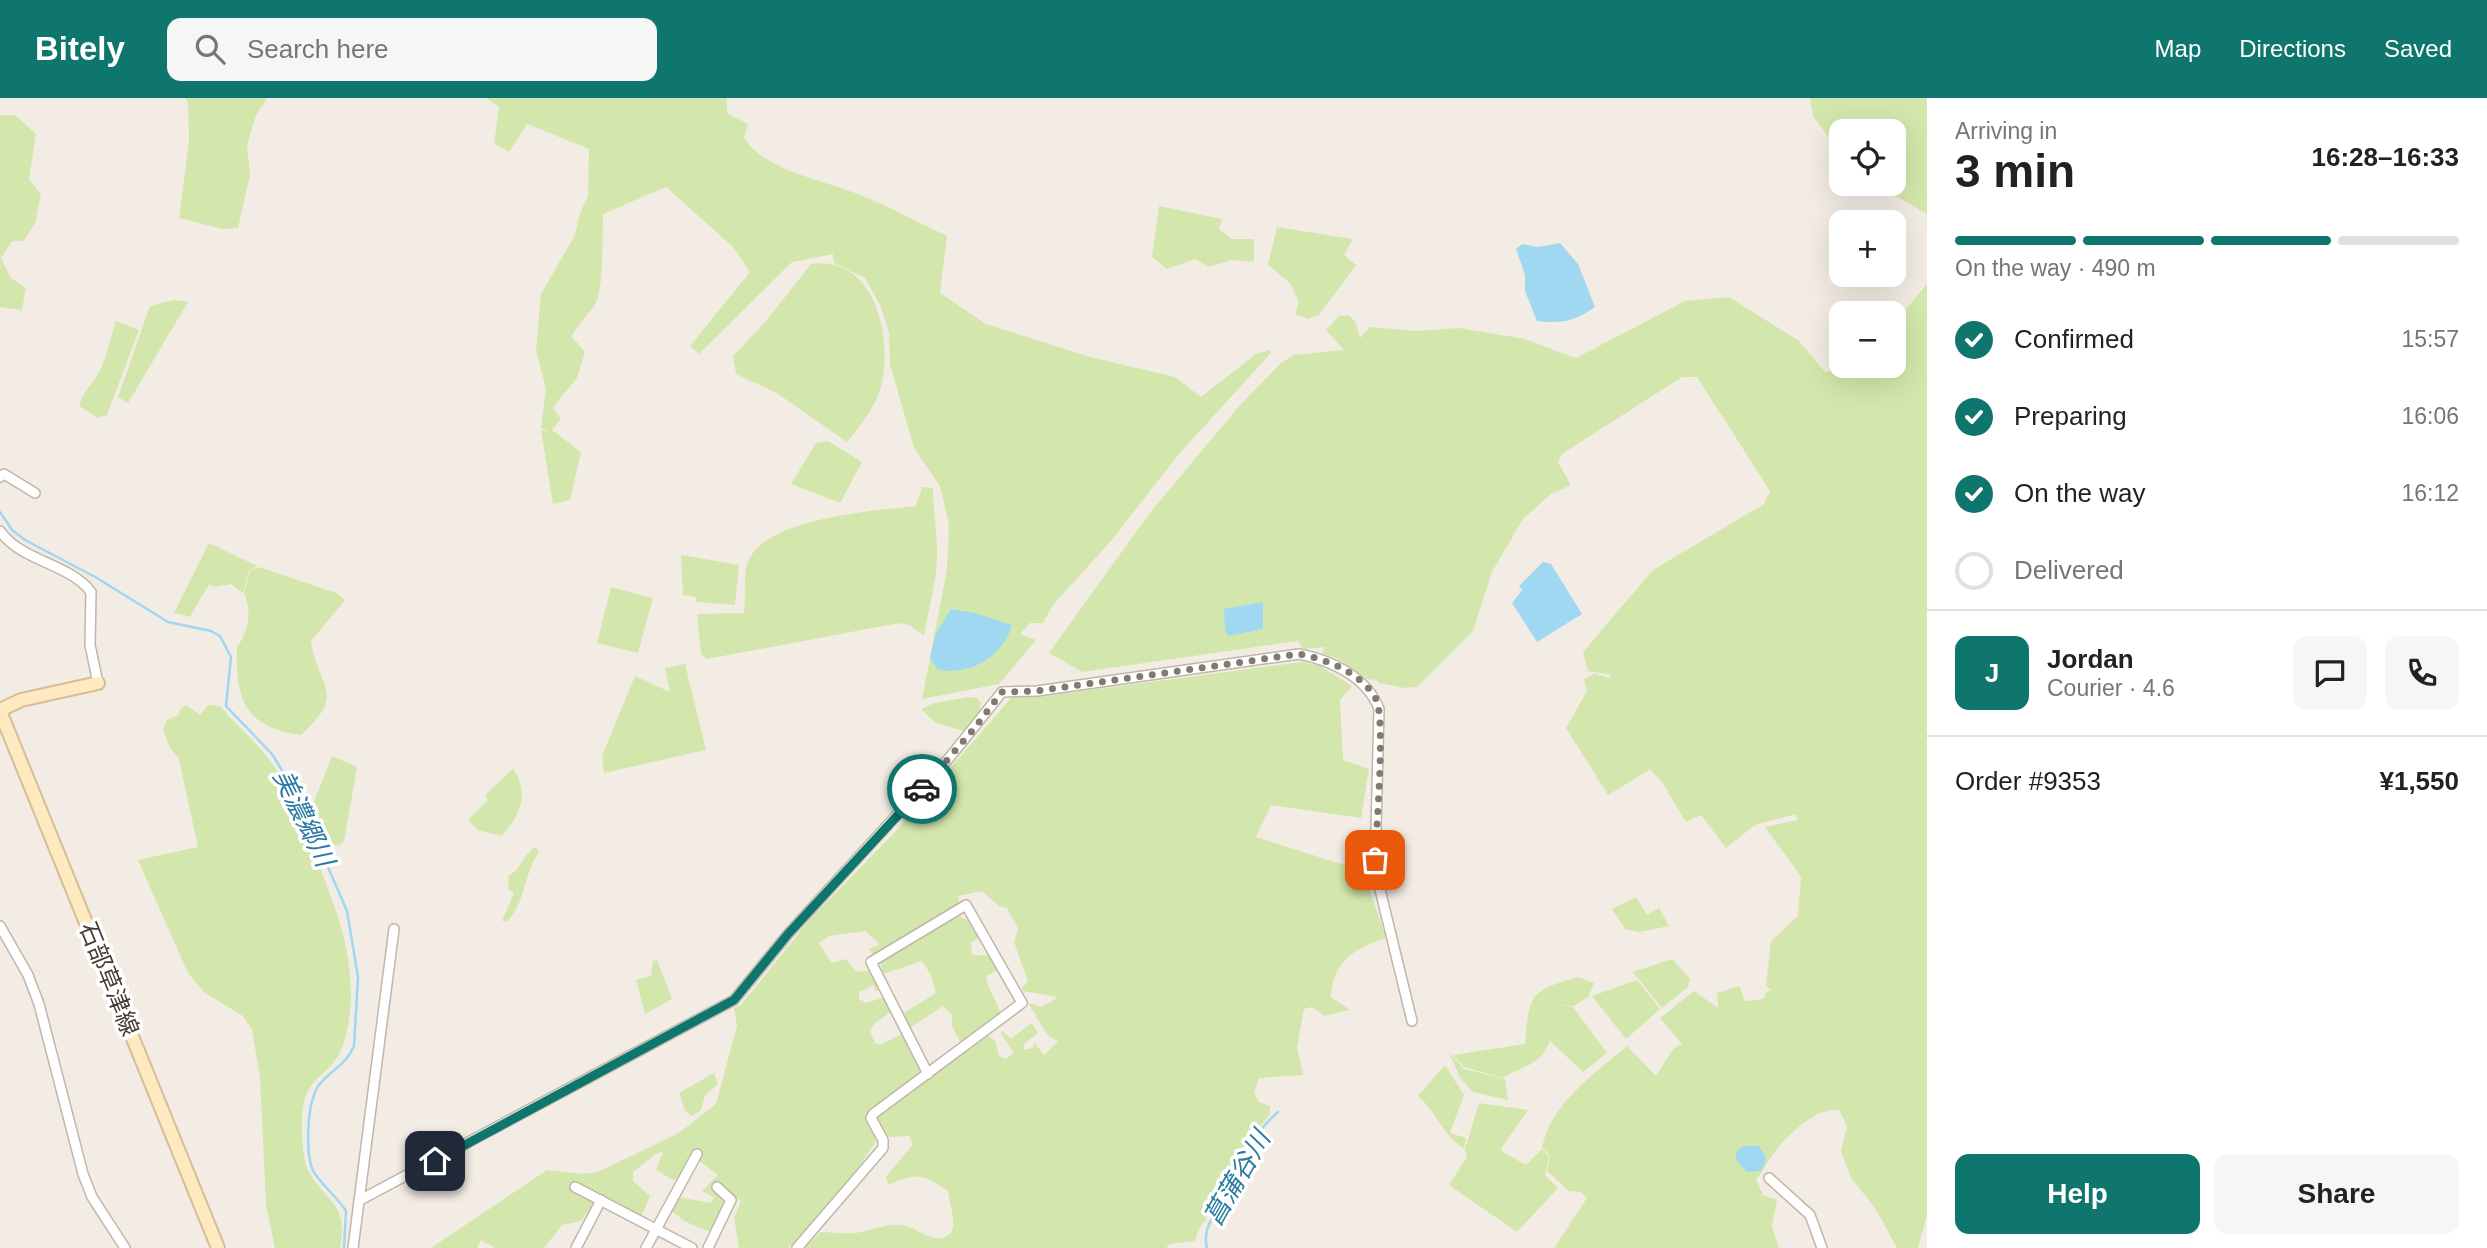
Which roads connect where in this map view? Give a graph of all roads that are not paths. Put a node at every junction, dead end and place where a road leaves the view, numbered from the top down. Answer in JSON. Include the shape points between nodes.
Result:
{"nodes":[{"id":1,"x":0,"y":477,"type":"edge"},
{"id":2,"x":35,"y":493,"type":"dead end"},
{"id":3,"x":0,"y":531,"type":"edge"},
{"id":4,"x":98,"y":683,"type":"joint"},
{"id":5,"x":0,"y":711,"type":"edge"},
{"id":6,"x":0,"y":926,"type":"edge"},
{"id":7,"x":394,"y":929,"type":"dead end"},
{"id":8,"x":1412,"y":1021,"type":"dead end"},
{"id":9,"x":928,"y":1074,"type":"junction"},
{"id":10,"x":697,"y":1154,"type":"dead end"},
{"id":11,"x":1769,"y":1178,"type":"dead end"},
{"id":12,"x":575,"y":1187,"type":"dead end"},
{"id":13,"x":717,"y":1187,"type":"dead end"},
{"id":14,"x":362,"y":1199,"type":"junction"},
{"id":15,"x":601,"y":1200,"type":"junction"},
{"id":16,"x":656,"y":1230,"type":"junction"},
{"id":17,"x":125,"y":1248,"type":"edge"},
{"id":18,"x":218,"y":1248,"type":"edge"},
{"id":19,"x":353,"y":1248,"type":"edge"},
{"id":20,"x":576,"y":1248,"type":"edge"},
{"id":21,"x":646,"y":1248,"type":"edge"},
{"id":22,"x":692,"y":1248,"type":"edge"},
{"id":23,"x":708,"y":1248,"type":"edge"},
{"id":24,"x":797,"y":1248,"type":"edge"},
{"id":25,"x":1822,"y":1248,"type":"edge"}],
"edges":[{"from":1,"to":2,"type":"street","via":[[4,474]]},
{"from":3,"to":4,"type":"street","via":[[16,547],[95,591],[89,633]]},
{"from":4,"to":5,"type":"main road","via":[[21,700]]},
{"from":5,"to":18,"type":"main road","name":"石部草津線"},
{"from":6,"to":17,"type":"street","via":[[39,1004],[83,1174]]},
{"from":7,"to":14,"type":"street"},
{"from":8,"to":14,"type":"street","via":[[1375,869],[1379,709],[1376,698],[1360,683],[1327,660],[1299,654],[1002,692],[966,739],[734,1000]]},
{"from":9,"to":9,"type":"street","via":[[1022,1003],[966,905],[871,962]]},
{"from":9,"to":24,"type":"street","via":[[873,1114],[883,1148]]},
{"from":10,"to":16,"type":"street"},
{"from":11,"to":25,"type":"street","via":[[1810,1215]]},
{"from":12,"to":15,"type":"street"},
{"from":13,"to":23,"type":"street","via":[[731,1200]]},
{"from":14,"to":19,"type":"street"},
{"from":15,"to":16,"type":"street"},
{"from":15,"to":20,"type":"street"},
{"from":16,"to":21,"type":"street"},
{"from":16,"to":22,"type":"street"}]}
